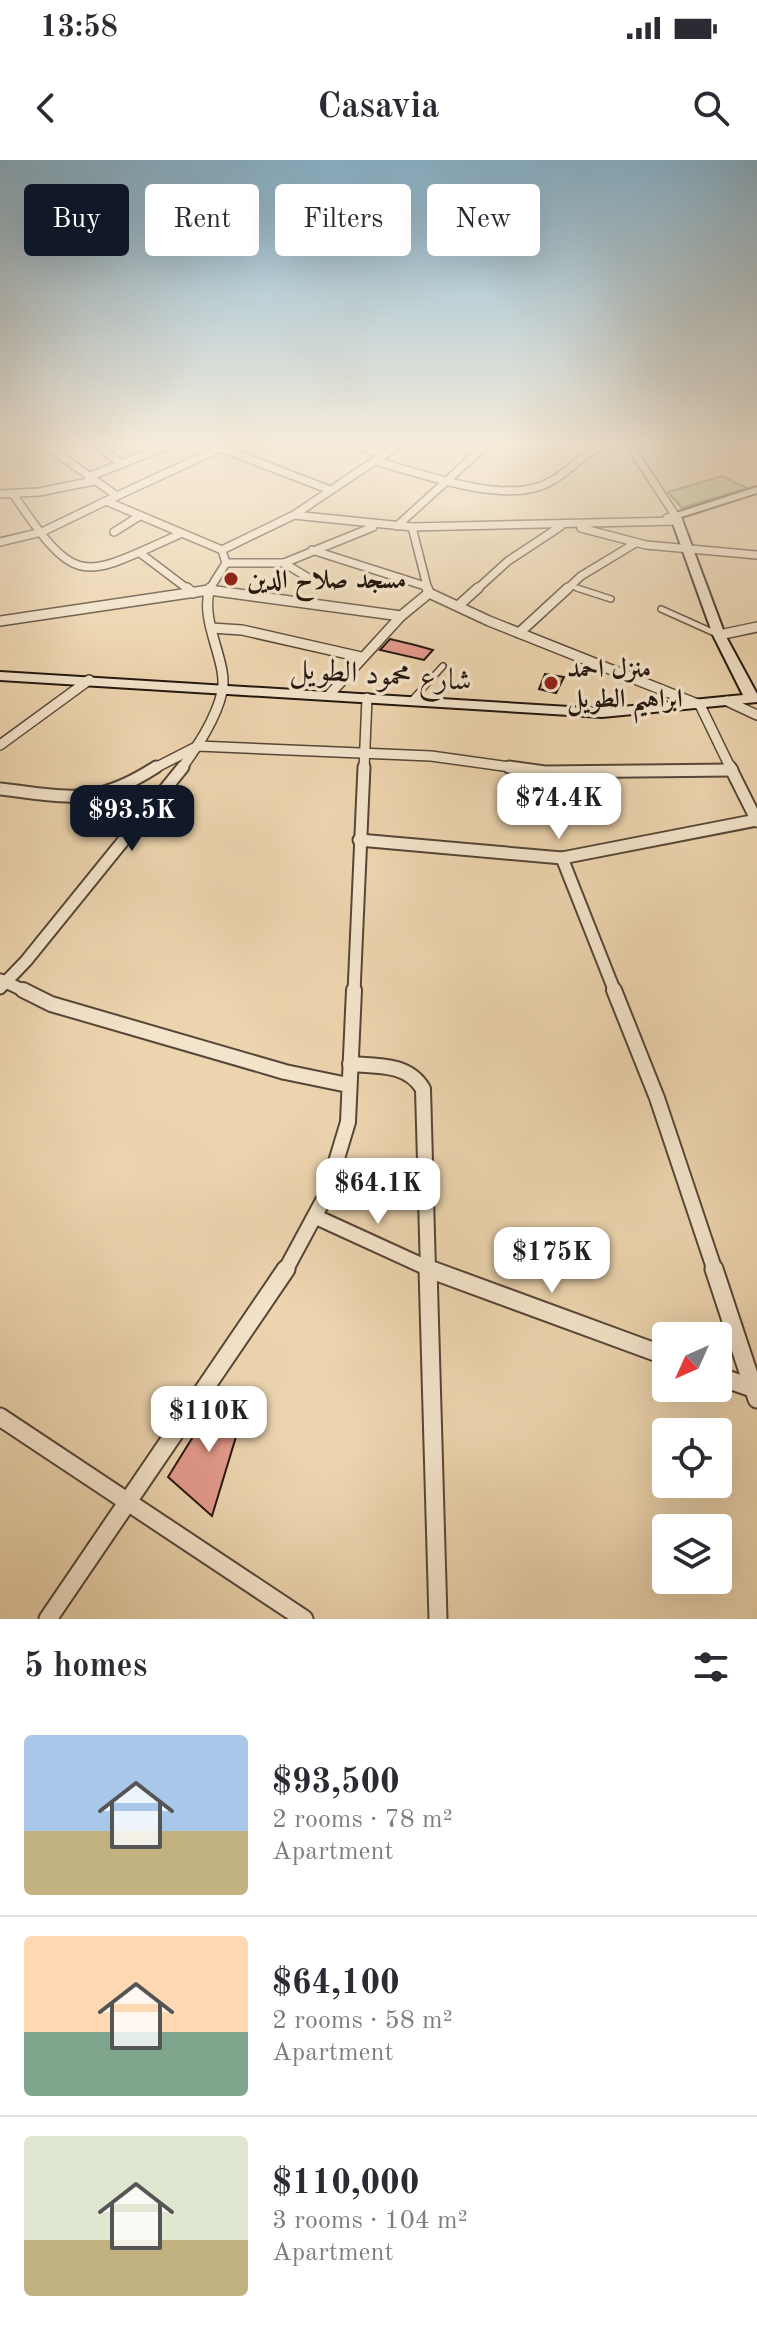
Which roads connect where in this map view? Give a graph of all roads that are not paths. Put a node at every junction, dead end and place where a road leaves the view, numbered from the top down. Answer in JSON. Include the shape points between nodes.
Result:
{"nodes":[{"id":1,"x":28,"y":514,"type":"edge"},
{"id":2,"x":79,"y":514,"type":"edge"},
{"id":3,"x":132,"y":514,"type":"edge"},
{"id":4,"x":410,"y":514,"type":"edge"},
{"id":5,"x":674,"y":514,"type":"edge"},
{"id":6,"x":690,"y":514,"type":"edge"},
{"id":7,"x":294,"y":515,"type":"joint"},
{"id":8,"x":138,"y":517,"type":"junction"},
{"id":9,"x":677,"y":518,"type":"junction"},
{"id":10,"x":377,"y":526,"type":"junction"},
{"id":11,"x":397,"y":526,"type":"junction"},
{"id":12,"x":562,"y":526,"type":"junction"},
{"id":13,"x":578,"y":526,"type":"junction"},
{"id":14,"x":412,"y":527,"type":"junction"},
{"id":15,"x":42,"y":532,"type":"junction"},
{"id":16,"x":114,"y":532,"type":"dead end"},
{"id":17,"x":180,"y":534,"type":"junction"},
{"id":18,"x":0,"y":542,"type":"edge"},
{"id":19,"x":634,"y":544,"type":"junction"},
{"id":20,"x":222,"y":550,"type":"junction"},
{"id":21,"x":312,"y":550,"type":"junction"},
{"id":22,"x":689,"y":551,"type":"junction"},
{"id":23,"x":140,"y":553,"type":"junction"},
{"id":24,"x":757,"y":555,"type":"edge"},
{"id":25,"x":226,"y":563,"type":"junction"},
{"id":26,"x":284,"y":563,"type":"junction"},
{"id":27,"x":305,"y":582,"type":"dead end"},
{"id":28,"x":570,"y":586,"type":"junction"},
{"id":29,"x":209,"y":590,"type":"junction"},
{"id":30,"x":427,"y":590,"type":"junction"},
{"id":31,"x":193,"y":593,"type":"junction"},
{"id":32,"x":611,"y":599,"type":"dead end"},
{"id":33,"x":458,"y":606,"type":"junction"},
{"id":34,"x":661,"y":609,"type":"dead end"},
{"id":35,"x":401,"y":616,"type":"junction"},
{"id":36,"x":0,"y":621,"type":"edge"},
{"id":37,"x":757,"y":627,"type":"edge"},
{"id":38,"x":211,"y":628,"type":"junction"},
{"id":39,"x":519,"y":633,"type":"junction"},
{"id":40,"x":719,"y":635,"type":"junction"},
{"id":41,"x":361,"y":657,"type":"junction"},
{"id":42,"x":443,"y":666,"type":"dead end"},
{"id":43,"x":0,"y":676,"type":"edge"},
{"id":44,"x":89,"y":680,"type":"junction"},
{"id":45,"x":223,"y":690,"type":"junction"},
{"id":46,"x":329,"y":695,"type":"junction"},
{"id":47,"x":367,"y":698,"type":"junction"},
{"id":48,"x":754,"y":698,"type":"edge"},
{"id":49,"x":411,"y":701,"type":"junction"},
{"id":50,"x":727,"y":701,"type":"junction"},
{"id":51,"x":700,"y":705,"type":"junction"},
{"id":52,"x":757,"y":715,"type":"edge"},
{"id":53,"x":0,"y":745,"type":"edge"},
{"id":54,"x":198,"y":746,"type":"junction"},
{"id":55,"x":364,"y":752,"type":"junction"},
{"id":56,"x":732,"y":770,"type":"junction"},
{"id":57,"x":0,"y":789,"type":"edge"},
{"id":58,"x":757,"y":820,"type":"edge"},
{"id":59,"x":359,"y":840,"type":"junction"},
{"id":60,"x":562,"y":858,"type":"junction"},
{"id":61,"x":2,"y":983,"type":"edge"},
{"id":62,"x":350,"y":1064,"type":"junction"},
{"id":63,"x":348,"y":1085,"type":"junction"},
{"id":64,"x":316,"y":1217,"type":"junction"},
{"id":65,"x":425,"y":1268,"type":"junction"},
{"id":66,"x":652,"y":1351,"type":"edge"},
{"id":67,"x":732,"y":1382,"type":"edge"},
{"id":68,"x":756,"y":1392,"type":"edge"},
{"id":69,"x":0,"y":1417,"type":"edge"},
{"id":70,"x":128,"y":1498,"type":"junction"},
{"id":71,"x":48,"y":1619,"type":"edge"},
{"id":72,"x":304,"y":1619,"type":"edge"},
{"id":73,"x":438,"y":1619,"type":"edge"}],
"edges":[{"from":1,"to":15,"type":"street"},
{"from":2,"to":15,"type":"street"},
{"from":3,"to":8,"type":"street"},
{"from":4,"to":11,"type":"street"},
{"from":5,"to":9,"type":"street"},
{"from":6,"to":9,"type":"street"},
{"from":7,"to":10,"type":"street"},
{"from":7,"to":20,"type":"street"},
{"from":8,"to":16,"type":"street"},
{"from":8,"to":17,"type":"street"},
{"from":9,"to":13,"type":"street"},
{"from":9,"to":22,"type":"street"},
{"from":10,"to":11,"type":"street"},
{"from":10,"to":21,"type":"street"},
{"from":11,"to":14,"type":"street"},
{"from":12,"to":13,"type":"street"},
{"from":12,"to":14,"type":"street"},
{"from":12,"to":33,"type":"street","via":[[508,561]]},
{"from":13,"to":19,"type":"street"},
{"from":14,"to":30,"type":"street"},
{"from":15,"to":18,"type":"street"},
{"from":15,"to":23,"type":"street","via":[[51,549],[90,570]]},
{"from":17,"to":20,"type":"street"},
{"from":17,"to":23,"type":"street"},
{"from":19,"to":22,"type":"street"},
{"from":19,"to":28,"type":"street"},
{"from":20,"to":25,"type":"street"},
{"from":21,"to":26,"type":"street"},
{"from":21,"to":30,"type":"street"},
{"from":22,"to":24,"type":"street"},
{"from":22,"to":40,"type":"street"},
{"from":23,"to":31,"type":"street"},
{"from":25,"to":26,"type":"street"},
{"from":25,"to":29,"type":"street"},
{"from":26,"to":27,"type":"street","via":[[307,577]]},
{"from":28,"to":32,"type":"lane"},
{"from":28,"to":39,"type":"street"},
{"from":29,"to":31,"type":"street"},
{"from":29,"to":35,"type":"street"},
{"from":29,"to":38,"type":"street"},
{"from":30,"to":33,"type":"street"},
{"from":30,"to":35,"type":"street"},
{"from":31,"to":36,"type":"street"},
{"from":33,"to":39,"type":"street"},
{"from":34,"to":40,"type":"lane"},
{"from":35,"to":41,"type":"street"},
{"from":37,"to":40,"type":"street"},
{"from":38,"to":41,"type":"street"},
{"from":38,"to":45,"type":"street"},
{"from":39,"to":51,"type":"street"},
{"from":40,"to":48,"type":"street"},
{"from":41,"to":46,"type":"street"},
{"from":42,"to":49,"type":"lane"},
{"from":43,"to":44,"type":"street","name":"شارع محمود الطويل"},
{"from":44,"to":45,"type":"street","name":"شارع محمود الطويل"},
{"from":44,"to":53,"type":"street"},
{"from":45,"to":46,"type":"street","name":"شارع محمود الطويل"},
{"from":45,"to":54,"type":"street"},
{"from":46,"to":47,"type":"street","name":"شارع محمود الطويل"},
{"from":47,"to":49,"type":"street","name":"شارع محمود الطويل"},
{"from":47,"to":55,"type":"street"},
{"from":48,"to":50,"type":"street","name":"شارع محمود الطويل"},
{"from":49,"to":51,"type":"street","name":"شارع محمود الطويل","via":[[602,713]]},
{"from":50,"to":51,"type":"street","name":"شارع محمود الطويل"},
{"from":50,"to":52,"type":"street"},
{"from":51,"to":56,"type":"street"},
{"from":54,"to":55,"type":"street"},
{"from":54,"to":57,"type":"street","via":[[104,795]]},
{"from":54,"to":61,"type":"street"},
{"from":55,"to":56,"type":"street","via":[[535,772]]},
{"from":55,"to":59,"type":"street"},
{"from":56,"to":58,"type":"street"},
{"from":58,"to":60,"type":"street"},
{"from":59,"to":60,"type":"street"},
{"from":59,"to":62,"type":"street"},
{"from":60,"to":68,"type":"street","via":[[657,1098]]},
{"from":61,"to":63,"type":"street","via":[[51,1004],[285,1072]]},
{"from":62,"to":63,"type":"street"},
{"from":62,"to":65,"type":"street","via":[[408,1072],[420,1080]]},
{"from":63,"to":64,"type":"street","via":[[348,1122]]},
{"from":64,"to":65,"type":"street"},
{"from":64,"to":70,"type":"street","via":[[195,1406]]},
{"from":65,"to":66,"type":"street"},
{"from":65,"to":73,"type":"street"},
{"from":67,"to":68,"type":"street"},
{"from":69,"to":70,"type":"street"},
{"from":70,"to":71,"type":"street"},
{"from":70,"to":72,"type":"street"}]}
